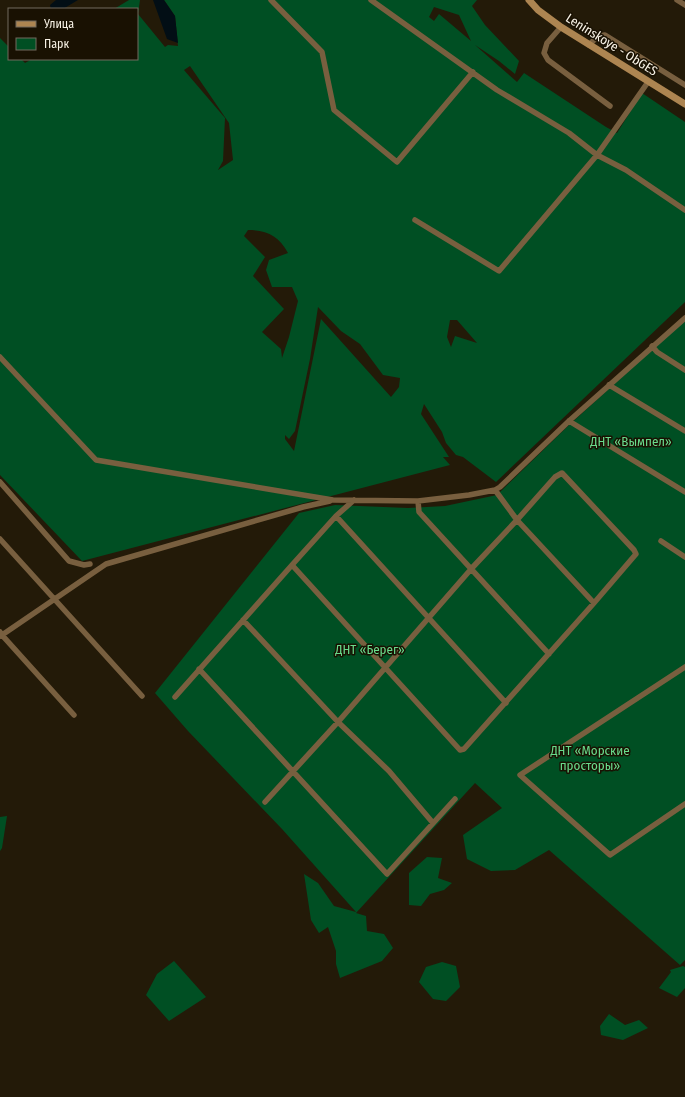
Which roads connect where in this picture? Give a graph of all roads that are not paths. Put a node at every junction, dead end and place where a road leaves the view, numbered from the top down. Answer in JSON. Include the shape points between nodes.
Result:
{"nodes":[{"id":1,"x":271,"y":0,"type":"edge"},
{"id":2,"x":371,"y":0,"type":"edge"},
{"id":3,"x":677,"y":0,"type":"edge"},
{"id":4,"x":531,"y":1,"type":"edge"},
{"id":5,"x":685,"y":5,"type":"edge"},
{"id":6,"x":561,"y":28,"type":"junction"},
{"id":7,"x":589,"y":45,"type":"junction"},
{"id":8,"x":473,"y":72,"type":"junction"},
{"id":9,"x":648,"y":82,"type":"junction"},
{"id":10,"x":685,"y":85,"type":"edge"},
{"id":11,"x":685,"y":104,"type":"edge"},
{"id":12,"x":610,"y":106,"type":"dead end"},
{"id":13,"x":597,"y":155,"type":"junction"},
{"id":14,"x":685,"y":210,"type":"edge"},
{"id":15,"x":415,"y":220,"type":"dead end"},
{"id":16,"x":685,"y":318,"type":"edge"},
{"id":17,"x":652,"y":346,"type":"junction"},
{"id":18,"x":0,"y":357,"type":"edge"},
{"id":19,"x":685,"y":370,"type":"edge"},
{"id":20,"x":609,"y":385,"type":"junction"},
{"id":21,"x":569,"y":422,"type":"junction"},
{"id":22,"x":685,"y":431,"type":"edge"},
{"id":23,"x":0,"y":482,"type":"edge"},
{"id":24,"x":494,"y":490,"type":"junction"},
{"id":25,"x":685,"y":492,"type":"edge"},
{"id":26,"x":333,"y":500,"type":"junction"},
{"id":27,"x":354,"y":500,"type":"junction"},
{"id":28,"x":418,"y":501,"type":"junction"},
{"id":29,"x":336,"y":516,"type":"junction"},
{"id":30,"x":517,"y":520,"type":"junction"},
{"id":31,"x":0,"y":539,"type":"edge"},
{"id":32,"x":661,"y":541,"type":"dead end"},
{"id":33,"x":685,"y":557,"type":"edge"},
{"id":34,"x":90,"y":564,"type":"dead end"},
{"id":35,"x":292,"y":566,"type":"junction"},
{"id":36,"x":472,"y":568,"type":"junction"},
{"id":37,"x":54,"y":599,"type":"junction"},
{"id":38,"x":594,"y":604,"type":"junction"},
{"id":39,"x":429,"y":618,"type":"junction"},
{"id":40,"x":243,"y":620,"type":"junction"},
{"id":41,"x":1,"y":634,"type":"edge"},
{"id":42,"x":549,"y":654,"type":"junction"},
{"id":43,"x":685,"y":666,"type":"edge"},
{"id":44,"x":384,"y":667,"type":"junction"},
{"id":45,"x":199,"y":670,"type":"junction"},
{"id":46,"x":142,"y":696,"type":"dead end"},
{"id":47,"x":175,"y":697,"type":"dead end"},
{"id":48,"x":506,"y":703,"type":"junction"},
{"id":49,"x":74,"y":715,"type":"dead end"},
{"id":50,"x":338,"y":722,"type":"junction"},
{"id":51,"x":292,"y":770,"type":"junction"},
{"id":52,"x":455,"y":799,"type":"dead end"},
{"id":53,"x":265,"y":802,"type":"dead end"},
{"id":54,"x":685,"y":804,"type":"edge"},
{"id":55,"x":433,"y":823,"type":"junction"}],
"edges":[{"from":1,"to":8,"type":"street","via":[[322,52],[334,110],[397,162]]},
{"from":2,"to":8,"type":"street"},
{"from":3,"to":5,"type":"street"},
{"from":4,"to":6,"type":"main road","name":"Leninskoye - ObGES"},
{"from":6,"to":7,"type":"main road","name":"Leninskoye - ObGES"},
{"from":6,"to":12,"type":"street","via":[[547,43],[544,53],[548,60]]},
{"from":7,"to":9,"type":"main road","name":"Leninskoye - ObGES"},
{"from":7,"to":10,"type":"street","via":[[598,36],[605,35]]},
{"from":8,"to":13,"type":"street","via":[[497,90],[569,133]]},
{"from":9,"to":11,"type":"main road","name":"Leninskoye - ObGES"},
{"from":9,"to":13,"type":"street"},
{"from":13,"to":14,"type":"street","via":[[626,170]]},
{"from":13,"to":15,"type":"street","via":[[499,271]]},
{"from":16,"to":17,"type":"street"},
{"from":17,"to":19,"type":"street"},
{"from":17,"to":20,"type":"street"},
{"from":18,"to":26,"type":"street","via":[[96,460]]},
{"from":20,"to":21,"type":"street"},
{"from":20,"to":22,"type":"street"},
{"from":21,"to":24,"type":"street"},
{"from":21,"to":25,"type":"street"},
{"from":23,"to":34,"type":"street","via":[[69,561]]},
{"from":24,"to":28,"type":"street","via":[[469,496]]},
{"from":24,"to":30,"type":"street"},
{"from":26,"to":27,"type":"street"},
{"from":26,"to":37,"type":"street","via":[[106,564]]},
{"from":27,"to":28,"type":"street"},
{"from":27,"to":29,"type":"street"},
{"from":28,"to":36,"type":"street","via":[[419,512]]},
{"from":29,"to":35,"type":"street"},
{"from":29,"to":39,"type":"street"},
{"from":30,"to":36,"type":"street"},
{"from":30,"to":38,"type":"street"},
{"from":30,"to":38,"type":"street","via":[[555,477],[562,473],[613,527],[636,554]]},
{"from":31,"to":37,"type":"street"},
{"from":32,"to":33,"type":"street"},
{"from":35,"to":40,"type":"street"},
{"from":35,"to":44,"type":"street"},
{"from":36,"to":39,"type":"street"},
{"from":36,"to":42,"type":"street"},
{"from":37,"to":41,"type":"street"},
{"from":37,"to":46,"type":"street"},
{"from":38,"to":42,"type":"street"},
{"from":39,"to":44,"type":"street"},
{"from":39,"to":48,"type":"street"},
{"from":40,"to":45,"type":"street"},
{"from":40,"to":50,"type":"street"},
{"from":41,"to":49,"type":"street"},
{"from":42,"to":48,"type":"street"},
{"from":43,"to":54,"type":"street","via":[[520,775],[610,855]]},
{"from":44,"to":48,"type":"street","via":[[460,750],[464,749]]},
{"from":44,"to":50,"type":"street"},
{"from":45,"to":47,"type":"street"},
{"from":45,"to":51,"type":"street"},
{"from":50,"to":51,"type":"street"},
{"from":50,"to":55,"type":"street","via":[[389,771]]},
{"from":51,"to":53,"type":"street"},
{"from":51,"to":55,"type":"street","via":[[387,874]]},
{"from":52,"to":55,"type":"street"}]}
